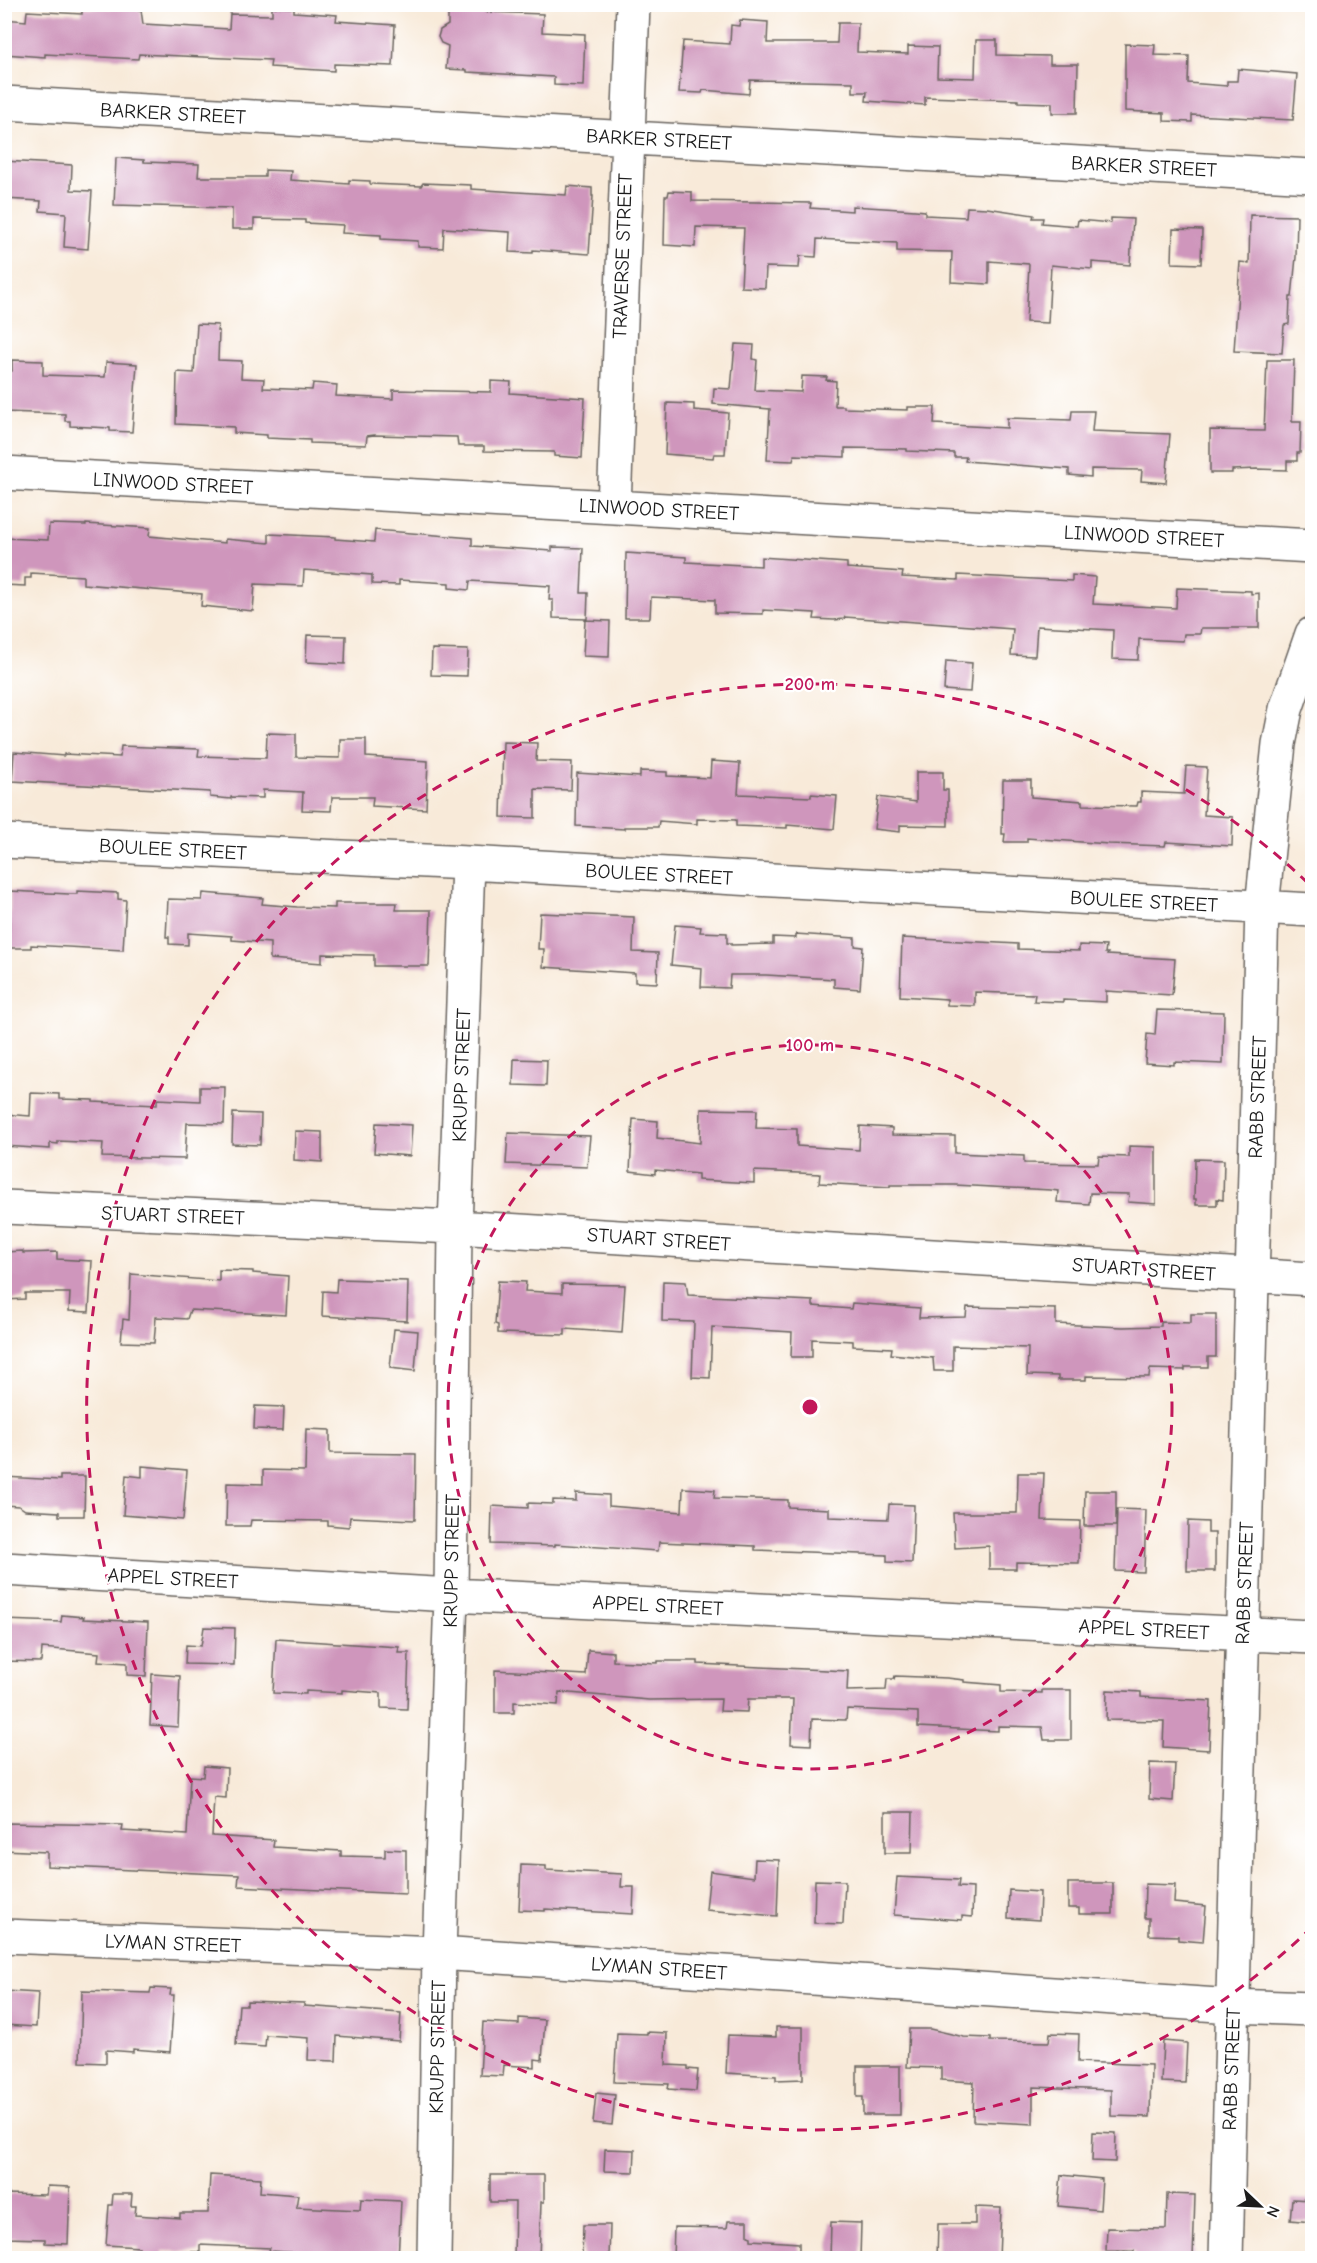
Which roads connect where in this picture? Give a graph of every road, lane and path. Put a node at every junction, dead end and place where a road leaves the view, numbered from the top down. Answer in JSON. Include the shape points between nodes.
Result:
{"nodes":[{"id":1,"x":633,"y":4,"type":"edge"},
{"id":2,"x":4,"y":104,"type":"edge"},
{"id":3,"x":626,"y":138,"type":"junction"},
{"id":4,"x":1312,"y":176,"type":"edge"},
{"id":5,"x":4,"y":473,"type":"edge"},
{"id":6,"x":614,"y":507,"type":"junction"},
{"id":7,"x":1312,"y":546,"type":"edge"},
{"id":8,"x":1312,"y":634,"type":"edge"},
{"id":9,"x":4,"y":841,"type":"edge"},
{"id":10,"x":468,"y":863,"type":"junction"},
{"id":11,"x":1262,"y":907,"type":"junction"},
{"id":12,"x":1312,"y":910,"type":"edge"},
{"id":13,"x":4,"y":1207,"type":"edge"},
{"id":14,"x":455,"y":1227,"type":"junction"},
{"id":15,"x":1252,"y":1276,"type":"junction"},
{"id":16,"x":1312,"y":1279,"type":"edge"},
{"id":17,"x":4,"y":1569,"type":"edge"},
{"id":18,"x":451,"y":1595,"type":"junction"},
{"id":19,"x":1243,"y":1634,"type":"junction"},
{"id":20,"x":1312,"y":1637,"type":"edge"},
{"id":21,"x":4,"y":1936,"type":"edge"},
{"id":22,"x":439,"y":1953,"type":"junction"},
{"id":23,"x":1233,"y":2006,"type":"junction"},
{"id":24,"x":1312,"y":2009,"type":"edge"},
{"id":25,"x":434,"y":2259,"type":"edge"},
{"id":26,"x":1226,"y":2259,"type":"edge"}],
"edges":[{"from":1,"to":3,"type":"street","name":"TRAVERSE STREET"},
{"from":2,"to":3,"type":"street","name":"BARKER STREET"},
{"from":3,"to":4,"type":"street","name":"BARKER STREET"},
{"from":3,"to":6,"type":"street","name":"TRAVERSE STREET"},
{"from":5,"to":6,"type":"street","name":"LINWOOD STREET"},
{"from":6,"to":7,"type":"street","name":"LINWOOD STREET"},
{"from":8,"to":11,"type":"street","name":"RABB STREET","via":[[1286,709],[1279,744]]},
{"from":9,"to":10,"type":"street","name":"BOULEE STREET"},
{"from":10,"to":11,"type":"street","name":"BOULEE STREET"},
{"from":10,"to":14,"type":"street","name":"KRUPP STREET"},
{"from":11,"to":12,"type":"street","name":"BOULEE STREET"},
{"from":11,"to":15,"type":"street","name":"RABB STREET"},
{"from":13,"to":14,"type":"street","name":"STUART STREET"},
{"from":14,"to":15,"type":"street","name":"STUART STREET"},
{"from":14,"to":18,"type":"street","name":"KRUPP STREET"},
{"from":15,"to":16,"type":"street","name":"STUART STREET"},
{"from":15,"to":19,"type":"street","name":"RABB STREET"},
{"from":17,"to":18,"type":"street","name":"APPEL STREET"},
{"from":18,"to":19,"type":"street","name":"APPEL STREET"},
{"from":18,"to":22,"type":"street","name":"KRUPP STREET"},
{"from":19,"to":20,"type":"street","name":"APPEL STREET"},
{"from":19,"to":23,"type":"street","name":"RABB STREET"},
{"from":21,"to":22,"type":"street","name":"LYMAN STREET"},
{"from":22,"to":23,"type":"street","name":"LYMAN STREET"},
{"from":22,"to":25,"type":"street","name":"KRUPP STREET"},
{"from":23,"to":24,"type":"street","name":"LYMAN STREET"},
{"from":23,"to":26,"type":"street","name":"RABB STREET"}]}
